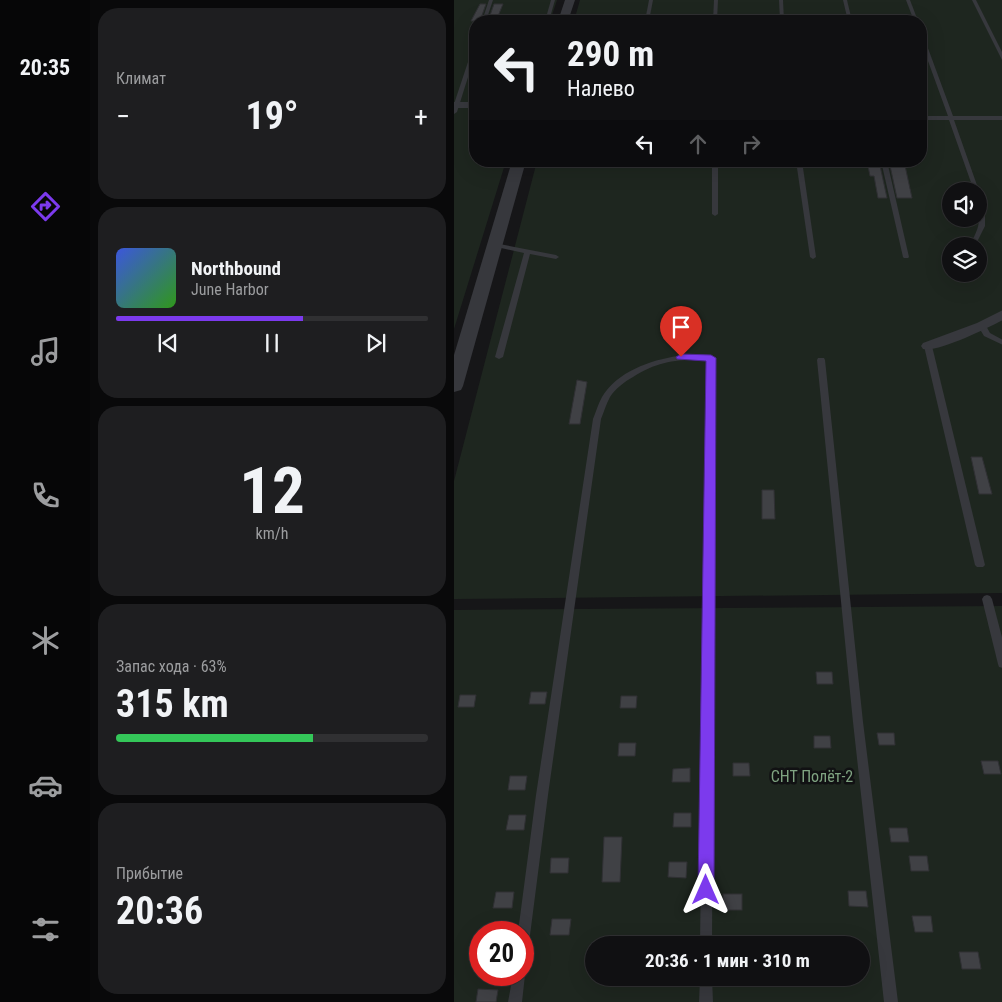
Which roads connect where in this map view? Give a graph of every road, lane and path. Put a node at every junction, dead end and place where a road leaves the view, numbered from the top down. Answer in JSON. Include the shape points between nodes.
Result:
{"nodes":[{"id":1,"x":491,"y":0,"type":"edge"},
{"id":2,"x":553,"y":0,"type":"edge"},
{"id":3,"x":570,"y":0,"type":"edge"},
{"id":4,"x":651,"y":0,"type":"edge"},
{"id":5,"x":716,"y":0,"type":"edge"},
{"id":6,"x":781,"y":0,"type":"edge"},
{"id":7,"x":845,"y":0,"type":"edge"},
{"id":8,"x":908,"y":0,"type":"edge"},
{"id":9,"x":974,"y":0,"type":"edge"},
{"id":10,"x":486,"y":15,"type":"edge"},
{"id":11,"x":549,"y":15,"type":"edge"},
{"id":12,"x":565,"y":15,"type":"edge"},
{"id":13,"x":648,"y":15,"type":"edge"},
{"id":14,"x":716,"y":15,"type":"edge"},
{"id":15,"x":782,"y":15,"type":"edge"},
{"id":16,"x":849,"y":15,"type":"edge"},
{"id":17,"x":914,"y":15,"type":"edge"},
{"id":18,"x":927,"y":50,"type":"edge"},
{"id":19,"x":1002,"y":61,"type":"edge"},
{"id":20,"x":469,"y":66,"type":"edge"},
{"id":21,"x":469,"y":106,"type":"edge"},
{"id":22,"x":455,"y":108,"type":"edge"},
{"id":23,"x":927,"y":118,"type":"edge"},
{"id":24,"x":953,"y":118,"type":"junction"},
{"id":25,"x":1002,"y":118,"type":"edge"},
{"id":26,"x":517,"y":167,"type":"edge"},
{"id":27,"x":715,"y":167,"type":"edge"},
{"id":28,"x":800,"y":167,"type":"edge"},
{"id":29,"x":885,"y":167,"type":"edge"},
{"id":30,"x":975,"y":182,"type":"edge"},
{"id":31,"x":715,"y":214,"type":"dead end"},
{"id":32,"x":494,"y":245,"type":"junction"},
{"id":33,"x":527,"y":252,"type":"junction"},
{"id":34,"x":556,"y":257,"type":"dead end"},
{"id":35,"x":813,"y":257,"type":"dead end"},
{"id":36,"x":906,"y":257,"type":"dead end"},
{"id":37,"x":1002,"y":314,"type":"edge"},
{"id":38,"x":982,"y":326,"type":"junction"},
{"id":39,"x":1002,"y":343,"type":"edge"},
{"id":40,"x":928,"y":346,"type":"joint"},
{"id":41,"x":499,"y":357,"type":"dead end"},
{"id":42,"x":821,"y":360,"type":"dead end"},
{"id":43,"x":454,"y":386,"type":"edge"},
{"id":44,"x":980,"y":566,"type":"dead end"},
{"id":45,"x":988,"y":599,"type":"dead end"},
{"id":46,"x":1002,"y":664,"type":"edge"},
{"id":47,"x":526,"y":921,"type":"edge"},
{"id":48,"x":706,"y":936,"type":"edge"},
{"id":49,"x":517,"y":986,"type":"edge"},
{"id":50,"x":706,"y":986,"type":"edge"},
{"id":51,"x":515,"y":1002,"type":"edge"},
{"id":52,"x":706,"y":1002,"type":"edge"},
{"id":53,"x":891,"y":1002,"type":"edge"}],
"edges":[{"from":1,"to":10,"type":"lane"},
{"from":2,"to":11,"type":"lane"},
{"from":3,"to":12,"type":"street"},
{"from":4,"to":13,"type":"lane"},
{"from":5,"to":14,"type":"lane"},
{"from":6,"to":15,"type":"lane"},
{"from":7,"to":16,"type":"lane"},
{"from":8,"to":17,"type":"lane"},
{"from":9,"to":19,"type":"lane"},
{"from":18,"to":24,"type":"lane"},
{"from":20,"to":22,"type":"lane"},
{"from":21,"to":22,"type":"street"},
{"from":23,"to":24,"type":"lane"},
{"from":24,"to":25,"type":"lane"},
{"from":24,"to":30,"type":"lane"},
{"from":26,"to":32,"type":"street"},
{"from":27,"to":31,"type":"lane"},
{"from":28,"to":35,"type":"lane"},
{"from":29,"to":36,"type":"lane"},
{"from":32,"to":33,"type":"lane"},
{"from":32,"to":43,"type":"street"},
{"from":33,"to":34,"type":"lane"},
{"from":33,"to":41,"type":"lane"},
{"from":37,"to":38,"type":"street"},
{"from":38,"to":39,"type":"lane","via":[[987,334]]},
{"from":38,"to":40,"type":"street"},
{"from":40,"to":44,"type":"lane"},
{"from":42,"to":53,"type":"lane"},
{"from":45,"to":46,"type":"lane"},
{"from":47,"to":48,"type":"lane","via":[[598,419],[605,398],[643,366],[681,357],[711,358]]},
{"from":49,"to":51,"type":"lane"},
{"from":50,"to":52,"type":"lane"}]}
